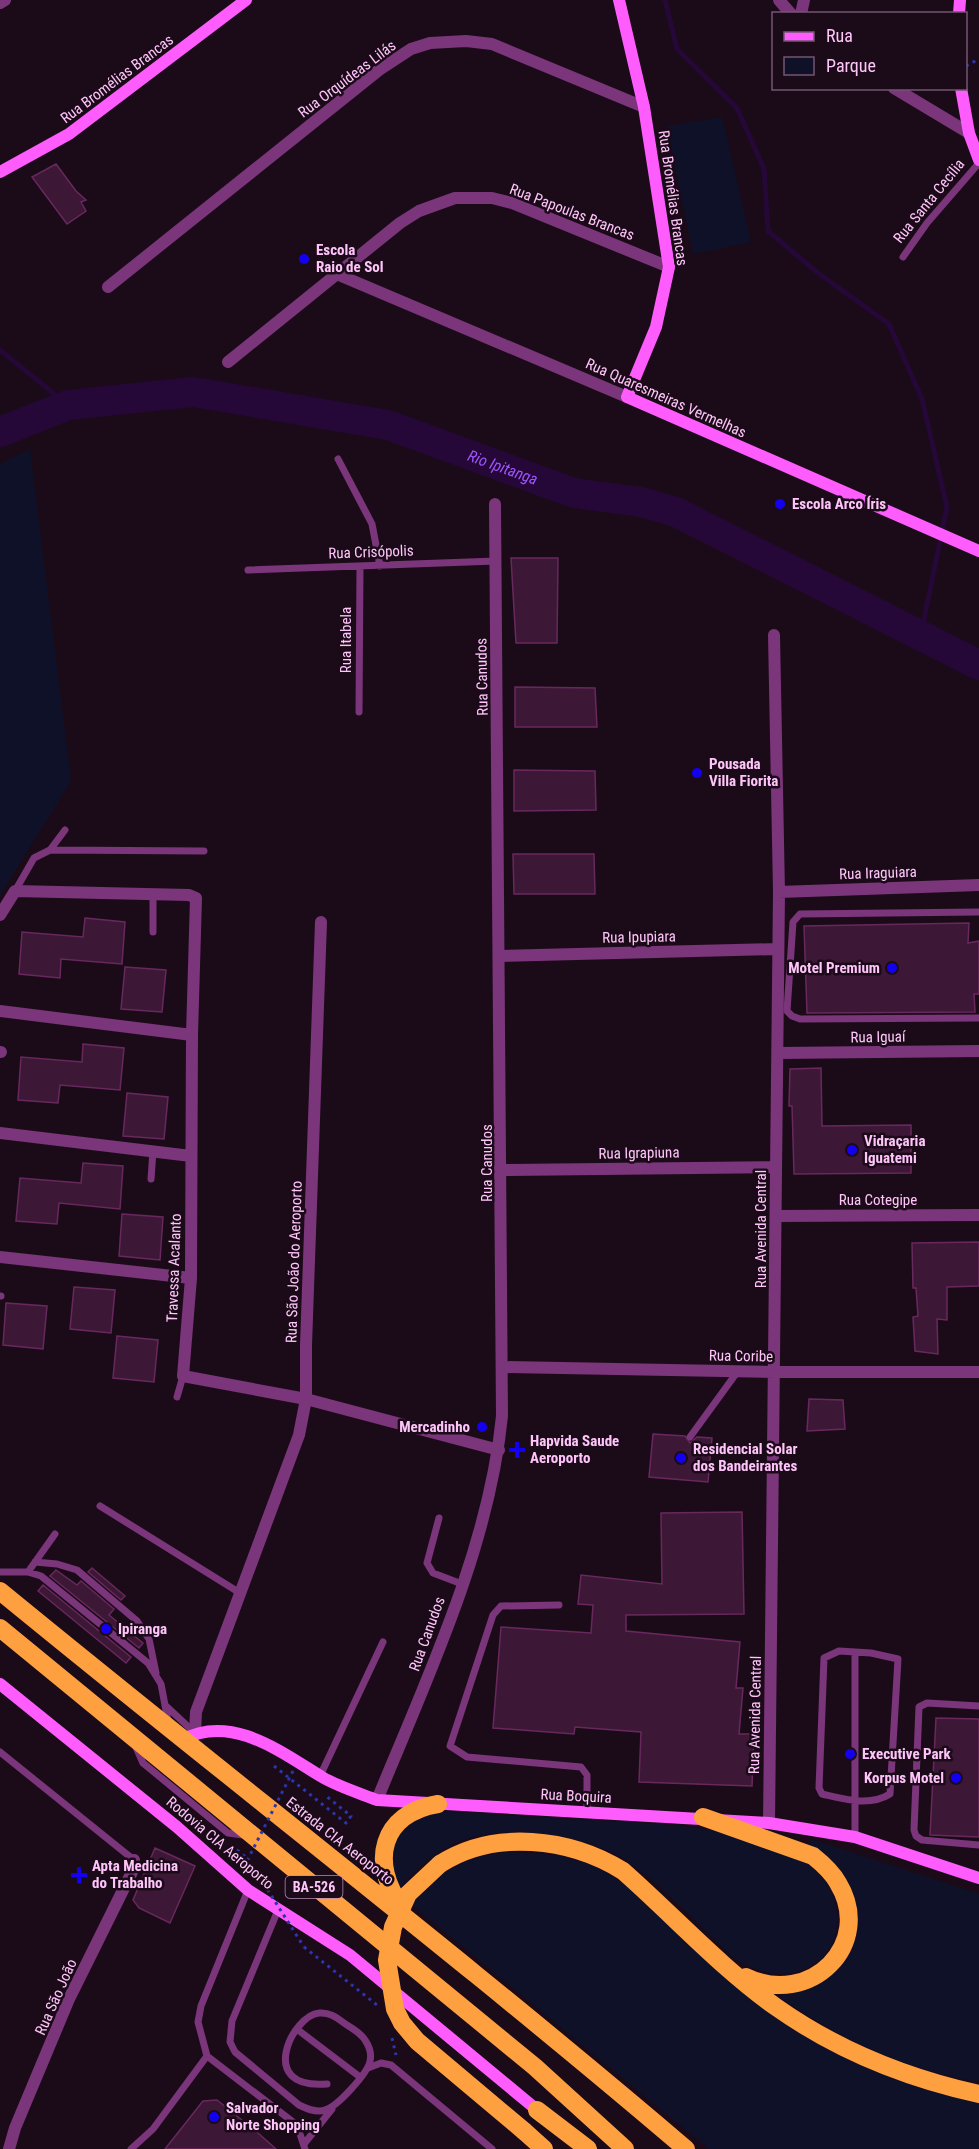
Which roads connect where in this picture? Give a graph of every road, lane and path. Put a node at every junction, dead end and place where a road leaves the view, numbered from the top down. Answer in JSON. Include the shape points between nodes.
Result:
{"nodes":[{"id":1,"x":5,"y":0,"type":"edge"},
{"id":2,"x":246,"y":0,"type":"edge"},
{"id":3,"x":619,"y":0,"type":"edge"},
{"id":4,"x":779,"y":0,"type":"edge"},
{"id":5,"x":0,"y":3,"type":"edge"},
{"id":6,"x":789,"y":12,"type":"edge"},
{"id":7,"x":897,"y":90,"type":"edge"},
{"id":8,"x":961,"y":90,"type":"edge"},
{"id":9,"x":644,"y":107,"type":"junction"},
{"id":10,"x":969,"y":133,"type":"junction"},
{"id":11,"x":979,"y":161,"type":"edge"},
{"id":12,"x":0,"y":172,"type":"edge"},
{"id":13,"x":903,"y":257,"type":"dead end"},
{"id":14,"x":669,"y":267,"type":"junction"},
{"id":15,"x":339,"y":275,"type":"junction"},
{"id":16,"x":108,"y":287,"type":"dead end"},
{"id":17,"x":228,"y":362,"type":"dead end"},
{"id":18,"x":627,"y":397,"type":"junction"},
{"id":19,"x":338,"y":459,"type":"dead end"},
{"id":20,"x":495,"y":504,"type":"dead end"},
{"id":21,"x":979,"y":551,"type":"edge"},
{"id":22,"x":496,"y":561,"type":"junction"},
{"id":23,"x":380,"y":566,"type":"junction"},
{"id":24,"x":360,"y":567,"type":"junction"},
{"id":25,"x":248,"y":570,"type":"dead end"},
{"id":26,"x":774,"y":635,"type":"dead end"},
{"id":27,"x":359,"y":712,"type":"dead end"},
{"id":28,"x":66,"y":830,"type":"dead end"},
{"id":29,"x":50,"y":850,"type":"junction"},
{"id":30,"x":204,"y":851,"type":"dead end"},
{"id":31,"x":979,"y":885,"type":"edge"},
{"id":32,"x":15,"y":891,"type":"junction"},
{"id":33,"x":779,"y":892,"type":"junction"},
{"id":34,"x":153,"y":894,"type":"junction"},
{"id":35,"x":979,"y":912,"type":"edge"},
{"id":36,"x":0,"y":915,"type":"edge"},
{"id":37,"x":321,"y":921,"type":"dead end"},
{"id":38,"x":153,"y":932,"type":"dead end"},
{"id":39,"x":778,"y":949,"type":"junction"},
{"id":40,"x":501,"y":956,"type":"junction"},
{"id":41,"x":0,"y":1011,"type":"edge"},
{"id":42,"x":979,"y":1018,"type":"edge"},
{"id":43,"x":192,"y":1035,"type":"junction"},
{"id":44,"x":979,"y":1051,"type":"edge"},
{"id":45,"x":778,"y":1053,"type":"junction"},
{"id":46,"x":0,"y":1133,"type":"edge"},
{"id":47,"x":153,"y":1151,"type":"junction"},
{"id":48,"x":191,"y":1156,"type":"junction"},
{"id":49,"x":777,"y":1167,"type":"junction"},
{"id":50,"x":502,"y":1170,"type":"junction"},
{"id":51,"x":151,"y":1179,"type":"dead end"},
{"id":52,"x":979,"y":1215,"type":"edge"},
{"id":53,"x":777,"y":1216,"type":"junction"},
{"id":54,"x":0,"y":1257,"type":"edge"},
{"id":55,"x":191,"y":1278,"type":"junction"},
{"id":56,"x":503,"y":1367,"type":"junction"},
{"id":57,"x":738,"y":1371,"type":"junction"},
{"id":58,"x":774,"y":1372,"type":"junction"},
{"id":59,"x":979,"y":1372,"type":"edge"},
{"id":60,"x":183,"y":1376,"type":"junction"},
{"id":61,"x":177,"y":1397,"type":"dead end"},
{"id":62,"x":306,"y":1399,"type":"junction"},
{"id":63,"x":690,"y":1437,"type":"dead end"},
{"id":64,"x":499,"y":1450,"type":"junction"},
{"id":65,"x":100,"y":1506,"type":"dead end"},
{"id":66,"x":439,"y":1518,"type":"dead end"},
{"id":67,"x":55,"y":1534,"type":"dead end"},
{"id":68,"x":35,"y":1562,"type":"junction"},
{"id":69,"x":0,"y":1572,"type":"edge"},
{"id":70,"x":28,"y":1572,"type":"junction"},
{"id":71,"x":462,"y":1584,"type":"junction"},
{"id":72,"x":0,"y":1591,"type":"edge"},
{"id":73,"x":240,"y":1593,"type":"junction"},
{"id":74,"x":559,"y":1605,"type":"dead end"},
{"id":75,"x":0,"y":1628,"type":"edge"},
{"id":76,"x":383,"y":1642,"type":"dead end"},
{"id":77,"x":855,"y":1652,"type":"junction"},
{"id":78,"x":156,"y":1676,"type":"junction"},
{"id":79,"x":0,"y":1684,"type":"edge"},
{"id":80,"x":165,"y":1705,"type":"junction"},
{"id":81,"x":979,"y":1706,"type":"edge"},
{"id":82,"x":182,"y":1734,"type":"junction"},
{"id":83,"x":0,"y":1752,"type":"edge"},
{"id":84,"x":269,"y":1762,"type":"dead end"},
{"id":85,"x":320,"y":1776,"type":"junction"},
{"id":86,"x":302,"y":1777,"type":"dead end"},
{"id":87,"x":318,"y":1790,"type":"dead end"},
{"id":88,"x":377,"y":1800,"type":"junction"},
{"id":89,"x":853,"y":1802,"type":"junction"},
{"id":90,"x":438,"y":1803,"type":"junction"},
{"id":91,"x":587,"y":1811,"type":"junction"},
{"id":92,"x":703,"y":1817,"type":"junction"},
{"id":93,"x":769,"y":1823,"type":"junction"},
{"id":94,"x":855,"y":1837,"type":"junction"},
{"id":95,"x":979,"y":1845,"type":"edge"},
{"id":96,"x":134,"y":1860,"type":"joint"},
{"id":97,"x":979,"y":1878,"type":"edge"},
{"id":98,"x":248,"y":1890,"type":"junction"},
{"id":99,"x":278,"y":1910,"type":"junction"},
{"id":100,"x":414,"y":1923,"type":"junction"},
{"id":101,"x":728,"y":1967,"type":"junction"},
{"id":102,"x":383,"y":2011,"type":"dead end"},
{"id":103,"x":298,"y":2030,"type":"junction"},
{"id":104,"x":390,"y":2032,"type":"dead end"},
{"id":105,"x":207,"y":2055,"type":"junction"},
{"id":106,"x":368,"y":2068,"type":"junction"},
{"id":107,"x":400,"y":2071,"type":"junction"},
{"id":108,"x":360,"y":2077,"type":"junction"},
{"id":109,"x":327,"y":2084,"type":"dead end"},
{"id":110,"x":979,"y":2094,"type":"edge"},
{"id":111,"x":334,"y":2107,"type":"junction"},
{"id":112,"x":537,"y":2110,"type":"junction"},
{"id":113,"x":535,"y":2142,"type":"edge"},
{"id":114,"x":305,"y":2146,"type":"edge"},
{"id":115,"x":9,"y":2149,"type":"edge"},
{"id":116,"x":131,"y":2149,"type":"edge"},
{"id":117,"x":492,"y":2149,"type":"edge"},
{"id":118,"x":576,"y":2149,"type":"edge"},
{"id":119,"x":588,"y":2149,"type":"edge"},
{"id":120,"x":625,"y":2149,"type":"edge"},
{"id":121,"x":686,"y":2149,"type":"edge"}],
"edges":[{"from":1,"to":5,"type":"street"},
{"from":2,"to":12,"type":"street","name":"Rua Bromélias Brancas","via":[[69,134]]},
{"from":3,"to":9,"type":"street","name":"Rua Bromélias Brancas"},
{"from":4,"to":6,"type":"street"},
{"from":7,"to":10,"type":"street"},
{"from":8,"to":10,"type":"street","name":"Rua Santa Cecília"},
{"from":9,"to":14,"type":"street","name":"Rua Bromélias Brancas"},
{"from":9,"to":16,"type":"street","name":"Rua Orquídeas Lilás","via":[[492,44],[448,41],[411,49],[379,70]]},
{"from":10,"to":11,"type":"street","name":"Rua Santa Cecília"},
{"from":11,"to":13,"type":"lane","name":"Rua Santa Cecília"},
{"from":14,"to":15,"type":"street","name":"Rua Papoulas Brancas","via":[[512,202],[472,197],[434,203],[419,211]]},
{"from":14,"to":18,"type":"street","name":"Rua Bromélias Brancas","via":[[656,327]]},
{"from":15,"to":17,"type":"street","name":"Rua Papoulas Brancas"},
{"from":15,"to":18,"type":"street","name":"Rua Quaresmeiras Vermelhas"},
{"from":18,"to":21,"type":"street","name":"Rua Quaresmeiras Vermelhas"},
{"from":19,"to":23,"type":"lane","via":[[372,524]]},
{"from":20,"to":22,"type":"street","name":"Rua Canudos"},
{"from":22,"to":23,"type":"lane","name":"Rua Crisópolis"},
{"from":22,"to":40,"type":"street","name":"Rua Canudos"},
{"from":23,"to":24,"type":"lane","name":"Rua Crisópolis"},
{"from":24,"to":25,"type":"lane","name":"Rua Crisópolis"},
{"from":24,"to":27,"type":"lane","name":"Rua Itabela"},
{"from":26,"to":33,"type":"street","name":"Rua Avenida Central"},
{"from":28,"to":29,"type":"lane"},
{"from":29,"to":30,"type":"lane"},
{"from":29,"to":32,"type":"lane","via":[[34,858]]},
{"from":31,"to":33,"type":"street","name":"Rua Iraguiara"},
{"from":32,"to":34,"type":"street","name":"Travessa Acalanto"},
{"from":32,"to":36,"type":"street"},
{"from":33,"to":39,"type":"street","name":"Rua Avenida Central"},
{"from":34,"to":38,"type":"lane"},
{"from":34,"to":43,"type":"street","name":"Travessa Acalanto","via":[[193,896],[197,901]]},
{"from":35,"to":42,"type":"lane","via":[[800,914],[793,922],[787,1011],[800,1019]]},
{"from":37,"to":62,"type":"street","name":"Rua São João do Aeroporto"},
{"from":39,"to":40,"type":"street","name":"Rua Ipupiara"},
{"from":39,"to":45,"type":"street","name":"Rua Avenida Central"},
{"from":40,"to":50,"type":"street","name":"Rua Canudos"},
{"from":41,"to":43,"type":"street"},
{"from":43,"to":48,"type":"street","name":"Travessa Acalanto"},
{"from":44,"to":45,"type":"street","name":"Rua Iguaí"},
{"from":45,"to":49,"type":"street","name":"Rua Avenida Central"},
{"from":46,"to":47,"type":"street"},
{"from":47,"to":48,"type":"street"},
{"from":47,"to":51,"type":"lane"},
{"from":48,"to":55,"type":"street","name":"Travessa Acalanto"},
{"from":49,"to":50,"type":"street","name":"Rua Igrapiuna"},
{"from":49,"to":53,"type":"street","name":"Rua Avenida Central"},
{"from":50,"to":56,"type":"street","name":"Rua Canudos"},
{"from":52,"to":53,"type":"street","name":"Rua Cotegipe"},
{"from":53,"to":58,"type":"street","name":"Rua Avenida Central"},
{"from":54,"to":55,"type":"street"},
{"from":55,"to":60,"type":"street","name":"Travessa Acalanto"},
{"from":56,"to":57,"type":"street","name":"Rua Coribe"},
{"from":56,"to":64,"type":"street","name":"Rua Canudos"},
{"from":57,"to":58,"type":"street","name":"Rua Coribe"},
{"from":57,"to":63,"type":"lane"},
{"from":58,"to":59,"type":"street","name":"Rua Coribe"},
{"from":58,"to":93,"type":"street","name":"Rua Avenida Central"},
{"from":60,"to":61,"type":"lane"},
{"from":60,"to":62,"type":"street"},
{"from":62,"to":64,"type":"street"},
{"from":62,"to":73,"type":"street","name":"Rua São João do Aeroporto","via":[[299,1435]]},
{"from":64,"to":71,"type":"street","name":"Rua Canudos"},
{"from":65,"to":73,"type":"lane"},
{"from":66,"to":71,"type":"lane","via":[[427,1563],[434,1573]]},
{"from":67,"to":68,"type":"lane"},
{"from":68,"to":70,"type":"lane"},
{"from":68,"to":78,"type":"lane","via":[[77,1570],[137,1621],[149,1639]]},
{"from":69,"to":70,"type":"lane"},
{"from":70,"to":78,"type":"lane","via":[[41,1576],[148,1664]]},
{"from":71,"to":88,"type":"street","name":"Rua Canudos","via":[[446,1633]]},
{"from":72,"to":82,"type":"highway","name":"Estrada CIA Aeroporto","number":"BA-526"},
{"from":73,"to":82,"type":"street","via":[[196,1712]]},
{"from":74,"to":91,"type":"lane","via":[[501,1606],[493,1615],[450,1746],[467,1757],[581,1767],[587,1775]]},
{"from":75,"to":120,"type":"highway","number":"BA-526","via":[[535,2067]]},
{"from":76,"to":85,"type":"lane"},
{"from":77,"to":89,"type":"lane"},
{"from":77,"to":89,"type":"lane","via":[[839,1651],[824,1658],[819,1788],[822,1794]]},
{"from":77,"to":89,"type":"lane","via":[[898,1659],[900,1667],[890,1794],[882,1799]]},
{"from":78,"to":80,"type":"lane"},
{"from":79,"to":98,"type":"street","name":"Rodovia CIA Aeroporto","number":"BA-526","via":[[177,1827]]},
{"from":80,"to":82,"type":"lane"},
{"from":80,"to":82,"type":"lane"},
{"from":81,"to":95,"type":"lane","via":[[927,1703],[919,1707],[914,1830],[922,1840]]},
{"from":82,"to":85,"type":"street","name":"Rua Boquira","via":[[210,1730],[243,1735],[282,1752]]},
{"from":82,"to":100,"type":"highway","name":"Estrada CIA Aeroporto","number":"BA-526"},
{"from":83,"to":96,"type":"lane"},
{"from":84,"to":87,"type":"path","via":[[346,1823],[351,1816]]},
{"from":85,"to":88,"type":"street","name":"Rua Boquira"},
{"from":86,"to":102,"type":"path","bridge":true,"via":[[293,1771],[249,1859],[304,1947]]},
{"from":88,"to":90,"type":"street","name":"Rua Boquira"},
{"from":89,"to":94,"type":"lane"},
{"from":90,"to":91,"type":"street","name":"Rua Boquira"},
{"from":90,"to":100,"type":"highway","via":[[405,1815],[393,1828],[384,1849],[384,1873],[389,1886]]},
{"from":91,"to":92,"type":"street","name":"Rua Boquira"},
{"from":92,"to":93,"type":"street","name":"Rua Boquira"},
{"from":92,"to":101,"type":"highway","via":[[813,1856],[838,1882],[847,1909],[842,1950],[826,1969],[805,1983],[766,1984]]},
{"from":93,"to":94,"type":"street","name":"Rua Boquira"},
{"from":94,"to":97,"type":"street","name":"Rua Boquira"},
{"from":96,"to":115,"type":"street","name":"Rua São João","via":[[132,1872],[69,1999]]},
{"from":98,"to":99,"type":"street","name":"Rodovia CIA Aeroporto","number":"BA-526"},
{"from":98,"to":105,"type":"lane","via":[[201,2006],[198,2022]]},
{"from":99,"to":111,"type":"lane","via":[[232,2021],[230,2042],[236,2052],[299,2105],[323,2111]]},
{"from":99,"to":112,"type":"street","name":"Rodovia CIA Aeroporto","number":"BA-526","via":[[350,1955]]},
{"from":100,"to":121,"type":"highway","name":"Estrada CIA Aeroporto","number":"BA-526"},
{"from":101,"to":110,"type":"highway","via":[[774,2006],[826,2039],[906,2074]]},
{"from":101,"to":113,"type":"highway","bridge":true,"via":[[623,1871],[587,1852],[547,1844],[502,1842],[472,1847],[440,1864],[408,1894],[393,1928],[387,1960],[395,2008],[417,2041]]},
{"from":103,"to":106,"type":"lane","via":[[312,2014],[332,2015],[362,2036],[369,2047]]},
{"from":103,"to":108,"type":"lane"},
{"from":103,"to":109,"type":"lane","via":[[285,2056],[285,2067],[290,2076],[302,2083]]},
{"from":104,"to":107,"type":"path"},
{"from":105,"to":114,"type":"lane","via":[[297,2125]]},
{"from":105,"to":116,"type":"lane","via":[[153,2129]]},
{"from":106,"to":107,"type":"lane","via":[[391,2064]]},
{"from":106,"to":108,"type":"lane"},
{"from":107,"to":117,"type":"lane"},
{"from":108,"to":111,"type":"lane"},
{"from":111,"to":114,"type":"lane"},
{"from":112,"to":118,"type":"street","name":"Rodovia CIA Aeroporto"},
{"from":112,"to":119,"type":"highway"}]}
